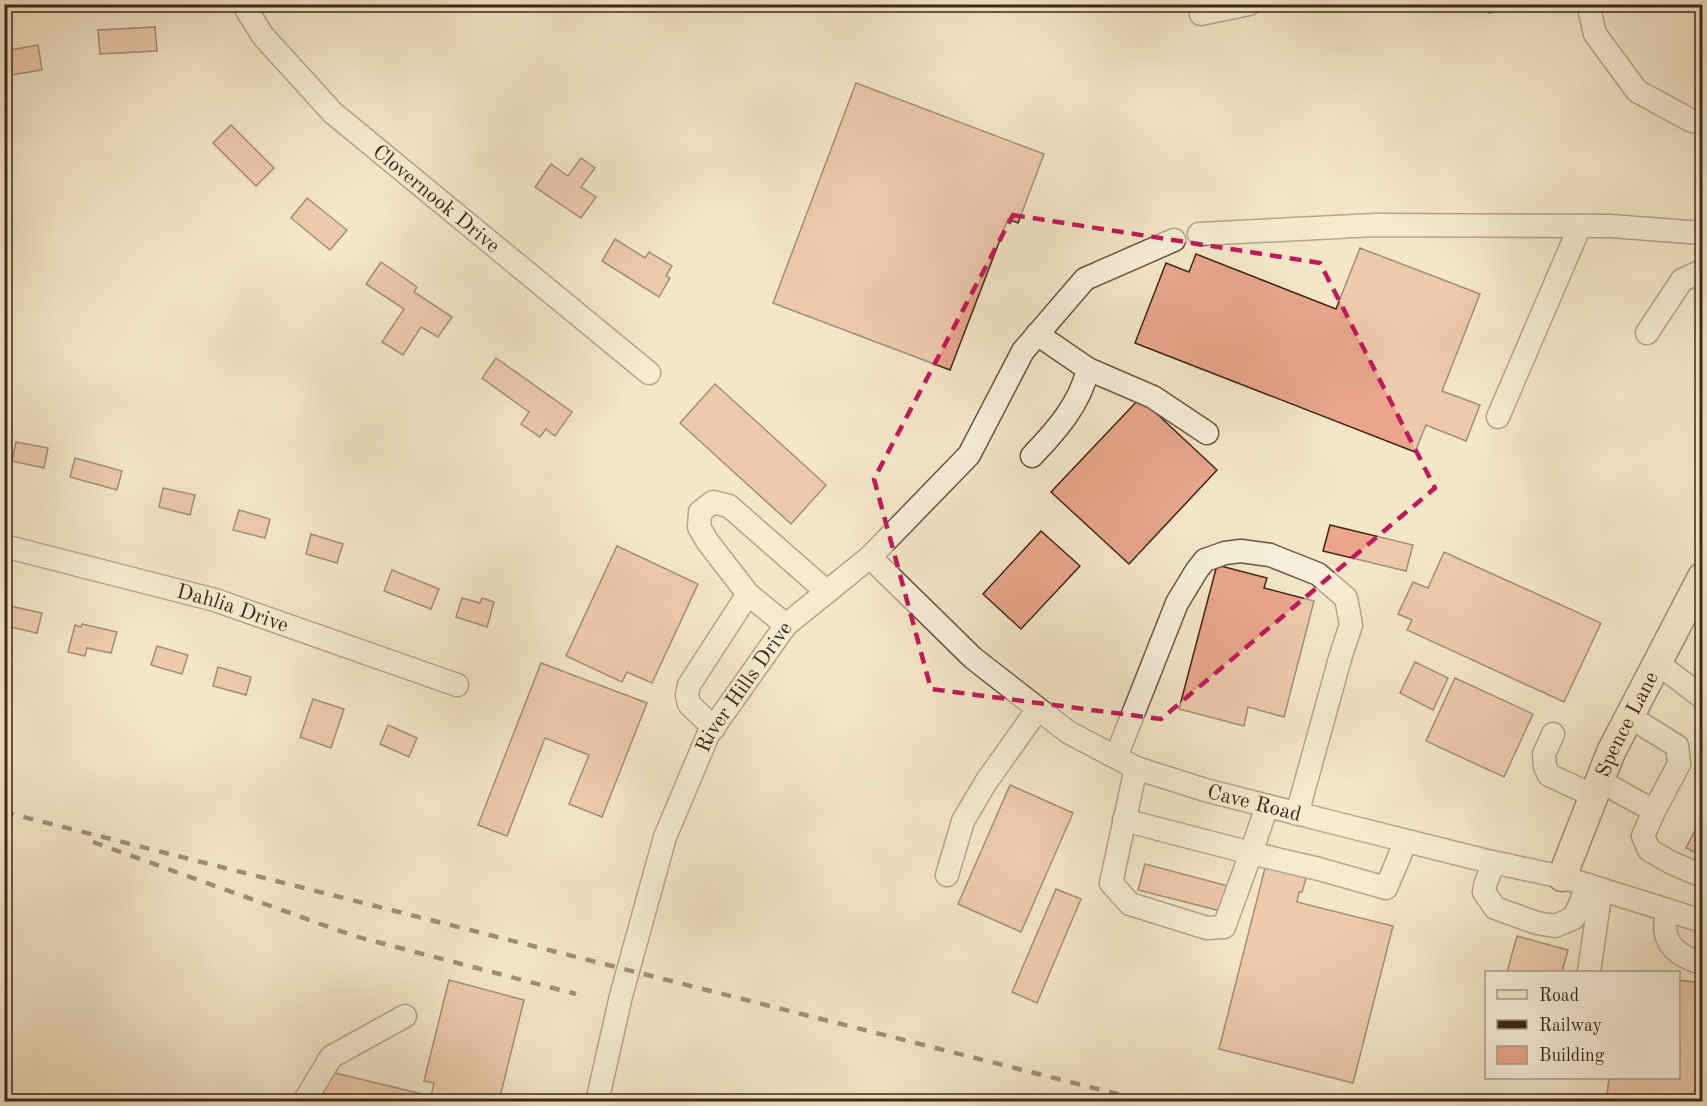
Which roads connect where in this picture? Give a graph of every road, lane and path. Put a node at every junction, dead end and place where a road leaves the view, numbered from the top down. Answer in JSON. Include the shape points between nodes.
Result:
{"nodes":[{"id":1,"x":243,"y":4,"type":"edge"},
{"id":2,"x":1249,"y":4,"type":"edge"},
{"id":3,"x":1588,"y":4,"type":"edge"},
{"id":4,"x":1201,"y":14,"type":"dead end"},
{"id":5,"x":1702,"y":124,"type":"edge"},
{"id":6,"x":1580,"y":226,"type":"junction"},
{"id":7,"x":1702,"y":233,"type":"edge"},
{"id":8,"x":1199,"y":234,"type":"dead end"},
{"id":9,"x":1174,"y":240,"type":"dead end"},
{"id":10,"x":1702,"y":271,"type":"edge"},
{"id":11,"x":1647,"y":333,"type":"dead end"},
{"id":12,"x":1030,"y":342,"type":"junction"},
{"id":13,"x":1088,"y":369,"type":"junction"},
{"id":14,"x":649,"y":373,"type":"dead end"},
{"id":15,"x":1498,"y":417,"type":"dead end"},
{"id":16,"x":1207,"y":433,"type":"dead end"},
{"id":17,"x":1032,"y":456,"type":"dead end"},
{"id":18,"x":4,"y":546,"type":"edge"},
{"id":19,"x":870,"y":557,"type":"junction"},
{"id":20,"x":1702,"y":577,"type":"edge"},
{"id":21,"x":827,"y":592,"type":"junction"},
{"id":22,"x":748,"y":594,"type":"junction"},
{"id":23,"x":786,"y":625,"type":"junction"},
{"id":24,"x":1657,"y":663,"type":"junction"},
{"id":25,"x":457,"y":685,"type":"dead end"},
{"id":26,"x":1699,"y":687,"type":"edge"},
{"id":27,"x":1038,"y":709,"type":"junction"},
{"id":28,"x":1630,"y":717,"type":"junction"},
{"id":29,"x":714,"y":728,"type":"junction"},
{"id":30,"x":1553,"y":734,"type":"dead end"},
{"id":31,"x":1116,"y":757,"type":"junction"},
{"id":32,"x":1136,"y":768,"type":"junction"},
{"id":33,"x":1597,"y":788,"type":"junction"},
{"id":34,"x":1267,"y":806,"type":"junction"},
{"id":35,"x":1654,"y":811,"type":"junction"},
{"id":36,"x":1297,"y":814,"type":"junction"},
{"id":37,"x":1125,"y":820,"type":"junction"},
{"id":38,"x":1406,"y":841,"type":"junction"},
{"id":39,"x":1251,"y":853,"type":"junction"},
{"id":40,"x":1494,"y":863,"type":"junction"},
{"id":41,"x":947,"y":875,"type":"dead end"},
{"id":42,"x":1702,"y":876,"type":"edge"},
{"id":43,"x":1584,"y":884,"type":"junction"},
{"id":44,"x":1667,"y":910,"type":"junction"},
{"id":45,"x":1702,"y":921,"type":"edge"},
{"id":46,"x":1702,"y":963,"type":"edge"},
{"id":47,"x":1589,"y":971,"type":"edge"},
{"id":48,"x":405,"y":1016,"type":"dead end"},
{"id":49,"x":604,"y":1100,"type":"edge"},
{"id":50,"x":304,"y":1101,"type":"edge"}],
"edges":[{"from":1,"to":14,"type":"street","name":"Clovernook Drive","via":[[263,36],[333,113]]},
{"from":2,"to":4,"type":"street"},
{"from":3,"to":5,"type":"street","via":[[1595,34],[1637,91]]},
{"from":6,"to":7,"type":"street"},
{"from":6,"to":8,"type":"street","via":[[1375,225]]},
{"from":6,"to":15,"type":"street"},
{"from":9,"to":12,"type":"street","name":"River Hills Drive","via":[[1085,279]]},
{"from":10,"to":11,"type":"street","via":[[1682,280]]},
{"from":12,"to":13,"type":"street"},
{"from":12,"to":19,"type":"street","name":"River Hills Drive","via":[[969,455]]},
{"from":13,"to":16,"type":"street","via":[[1154,397]]},
{"from":13,"to":17,"type":"street","via":[[1083,386],[1059,427]]},
{"from":18,"to":25,"type":"street","name":"Dahlia Drive","via":[[215,600]]},
{"from":19,"to":21,"type":"street","name":"River Hills Drive"},
{"from":19,"to":27,"type":"street","name":"Cave Road","via":[[973,658]]},
{"from":20,"to":24,"type":"main road","name":"Spence Lane"},
{"from":21,"to":22,"type":"street","via":[[729,506],[713,502],[700,512],[699,527]]},
{"from":21,"to":23,"type":"street","name":"River Hills Drive"},
{"from":22,"to":23,"type":"street"},
{"from":22,"to":29,"type":"street","via":[[689,685],[689,704]]},
{"from":23,"to":29,"type":"street","name":"River Hills Drive"},
{"from":24,"to":26,"type":"street"},
{"from":24,"to":28,"type":"main road","name":"Spence Lane"},
{"from":27,"to":31,"type":"street","name":"Cave Road","via":[[1068,732]]},
{"from":27,"to":41,"type":"street","via":[[963,821]]},
{"from":28,"to":33,"type":"main road","name":"Spence Lane"},
{"from":28,"to":35,"type":"street","via":[[1677,746],[1679,764]]},
{"from":29,"to":49,"type":"street","name":"River Hills Drive","via":[[665,837],[621,996]]},
{"from":30,"to":33,"type":"street","via":[[1545,754],[1549,775]]},
{"from":31,"to":32,"type":"street","name":"Cave Road"},
{"from":31,"to":36,"type":"street","via":[[1177,603],[1197,570],[1205,560],[1226,553],[1270,555],[1318,574],[1346,598],[1351,625]]},
{"from":32,"to":34,"type":"street","name":"Cave Road"},
{"from":32,"to":37,"type":"street"},
{"from":33,"to":35,"type":"street"},
{"from":33,"to":43,"type":"main road","name":"Spence Lane"},
{"from":34,"to":36,"type":"street","name":"Cave Road"},
{"from":34,"to":39,"type":"street"},
{"from":35,"to":42,"type":"street","via":[[1643,836],[1648,850]]},
{"from":36,"to":38,"type":"street","name":"Cave Road"},
{"from":37,"to":39,"type":"street"},
{"from":37,"to":39,"type":"street","via":[[1111,883],[1130,904],[1207,928],[1224,927]]},
{"from":38,"to":39,"type":"street","via":[[1386,888]]},
{"from":38,"to":40,"type":"street","name":"Cave Road"},
{"from":40,"to":43,"type":"street","name":"Cave Road"},
{"from":40,"to":43,"type":"street","via":[[1484,892],[1495,908],[1538,923],[1555,926],[1574,918]]},
{"from":43,"to":44,"type":"street","name":"Cave Road"},
{"from":43,"to":47,"type":"street"},
{"from":44,"to":45,"type":"street","name":"Cave Road"},
{"from":44,"to":46,"type":"street","via":[[1665,933],[1670,944],[1685,957]]},
{"from":48,"to":50,"type":"street","via":[[331,1057]]}]}
